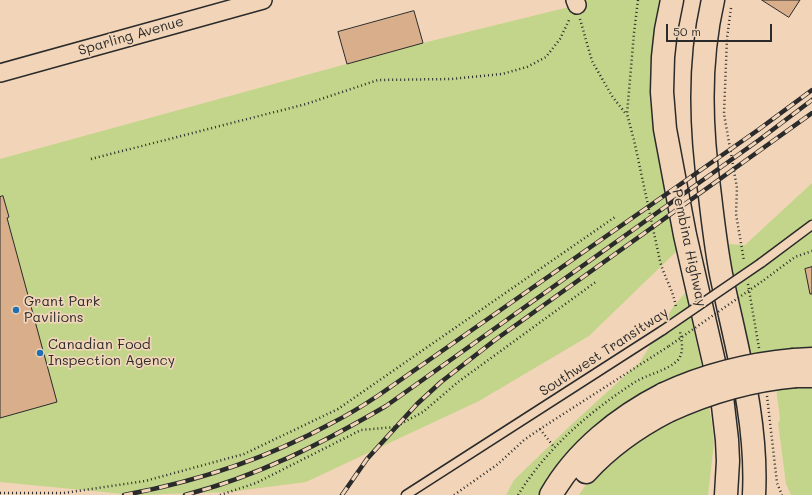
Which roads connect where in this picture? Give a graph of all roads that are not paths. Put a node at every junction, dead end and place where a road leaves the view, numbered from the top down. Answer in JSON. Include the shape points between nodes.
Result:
{"nodes":[{"id":1,"x":263,"y":0,"type":"edge"},
{"id":2,"x":672,"y":0,"type":"edge"},
{"id":3,"x":722,"y":4,"type":"edge"},
{"id":4,"x":0,"y":73,"type":"edge"},
{"id":5,"x":812,"y":225,"type":"edge"},
{"id":6,"x":804,"y":367,"type":"edge"},
{"id":7,"x":666,"y":402,"type":"junction"},
{"id":8,"x":753,"y":450,"type":"junction"},
{"id":9,"x":726,"y":494,"type":"edge"},
{"id":10,"x":406,"y":495,"type":"edge"},
{"id":11,"x":551,"y":495,"type":"edge"},
{"id":12,"x":568,"y":495,"type":"edge"},
{"id":13,"x":754,"y":495,"type":"edge"},
{"id":14,"x":762,"y":495,"type":"edge"}],
"edges":[{"from":1,"to":4,"type":"street","name":"Sparling Avenue"},
{"from":2,"to":9,"type":"main road","name":"Pembina Highway","via":[[663,57],[664,129],[722,397],[728,440]]},
{"from":3,"to":8,"type":"main road","name":"Pembina Highway","via":[[707,35],[702,84],[704,155],[720,266],[735,336]]},
{"from":5,"to":10,"type":"lane","name":"Southwest Transitway","bridge":true,"via":[[761,264],[664,330]]},
{"from":6,"to":7,"type":"main road","bridge":true,"via":[[699,397]]},
{"from":7,"to":11,"type":"main road","via":[[621,420],[576,460]]},
{"from":7,"to":12,"type":"main road","via":[[605,453]]},
{"from":8,"to":13,"type":"main road","name":"Pembina Highway"},
{"from":8,"to":14,"type":"main road"}]}
